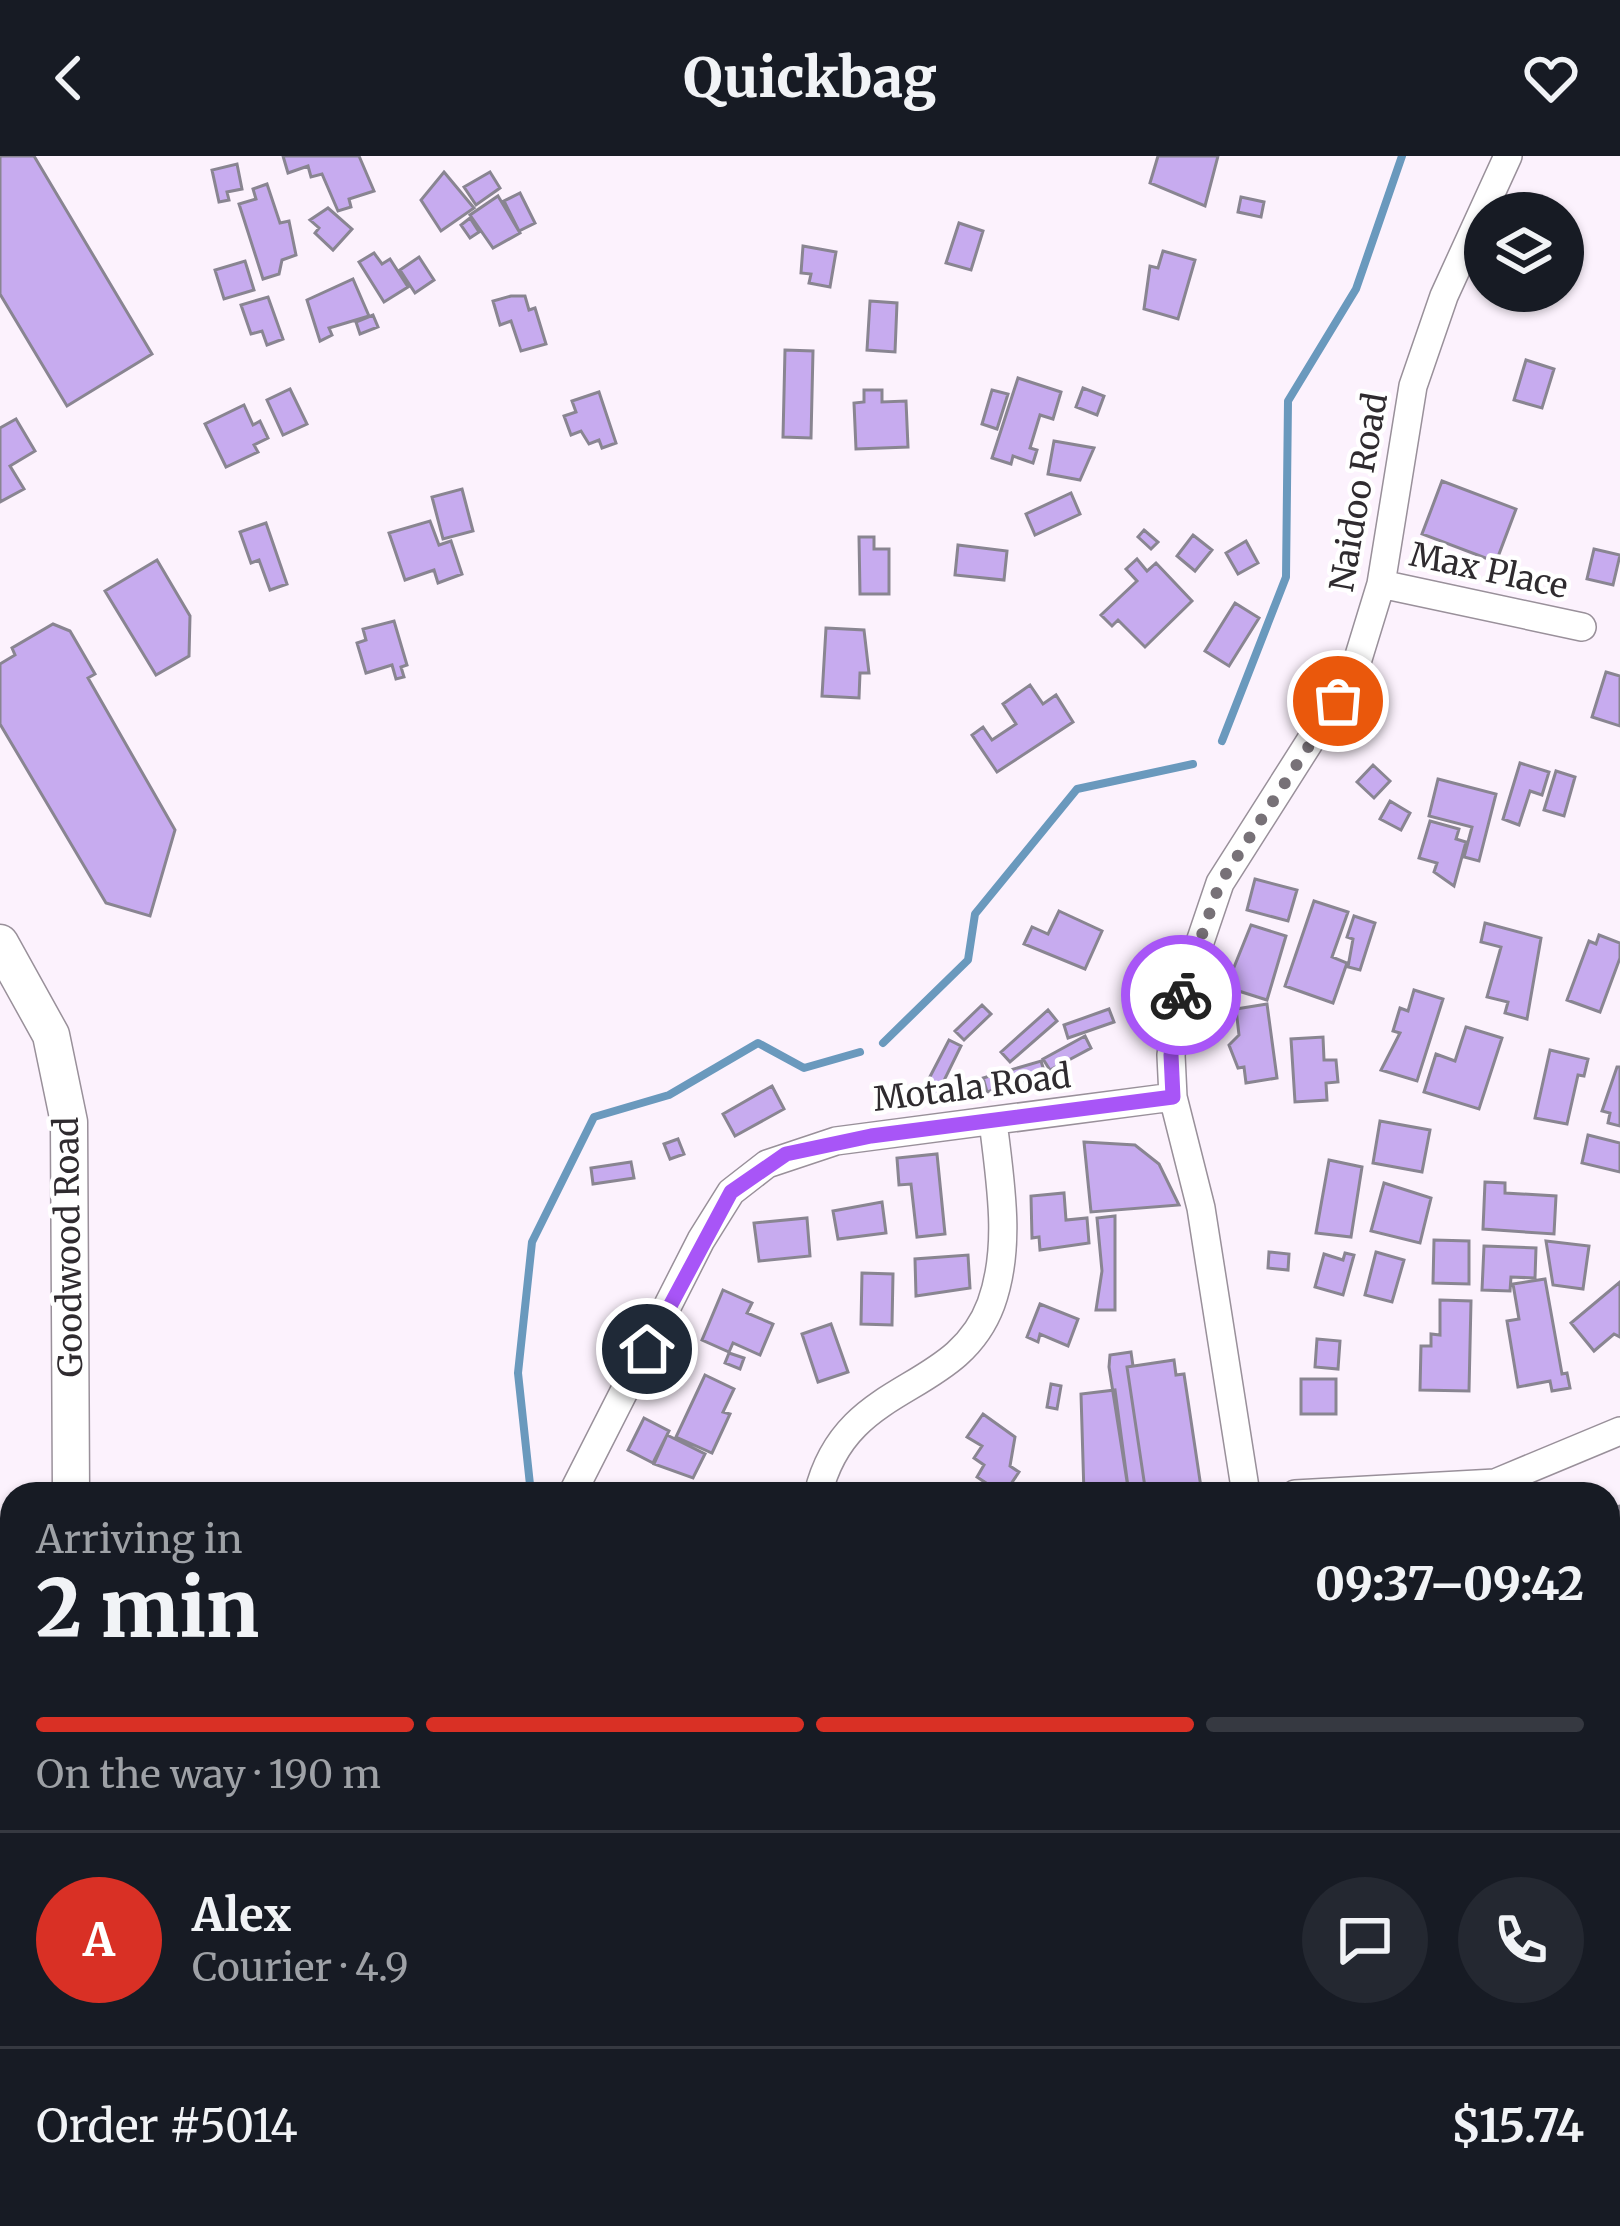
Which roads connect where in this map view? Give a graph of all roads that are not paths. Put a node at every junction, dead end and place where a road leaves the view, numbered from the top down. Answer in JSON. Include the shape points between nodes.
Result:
{"nodes":[{"id":1,"x":1508,"y":156,"type":"edge"},
{"id":2,"x":1381,"y":584,"type":"junction"},
{"id":3,"x":1582,"y":627,"type":"dead end"},
{"id":4,"x":0,"y":943,"type":"edge"},
{"id":5,"x":1173,"y":1097,"type":"junction"},
{"id":6,"x":993,"y":1121,"type":"junction"},
{"id":7,"x":1620,"y":1431,"type":"edge"},
{"id":8,"x":70,"y":1482,"type":"edge"},
{"id":9,"x":578,"y":1482,"type":"edge"},
{"id":10,"x":822,"y":1482,"type":"edge"},
{"id":11,"x":1244,"y":1482,"type":"edge"},
{"id":12,"x":1500,"y":1482,"type":"edge"}],
"edges":[{"from":1,"to":2,"type":"street","name":"Naidoo Road","via":[[1444,296],[1414,386]]},
{"from":2,"to":3,"type":"street","name":"Max Place"},
{"from":2,"to":5,"type":"street","name":"Naidoo Road","via":[[1346,686],[1246,839],[1204,920],[1180,1001]]},
{"from":4,"to":8,"type":"street","name":"Goodwood Road","via":[[51,1035],[69,1122]]},
{"from":5,"to":6,"type":"street","name":"Motala Road"},
{"from":5,"to":11,"type":"street","via":[[1201,1208]]},
{"from":6,"to":9,"type":"street","name":"Motala Road","via":[[809,1146],[740,1184],[701,1240]]},
{"from":6,"to":10,"type":"street","via":[[1003,1242],[990,1307],[952,1358],[851,1424]]},
{"from":7,"to":12,"type":"street"}]}
